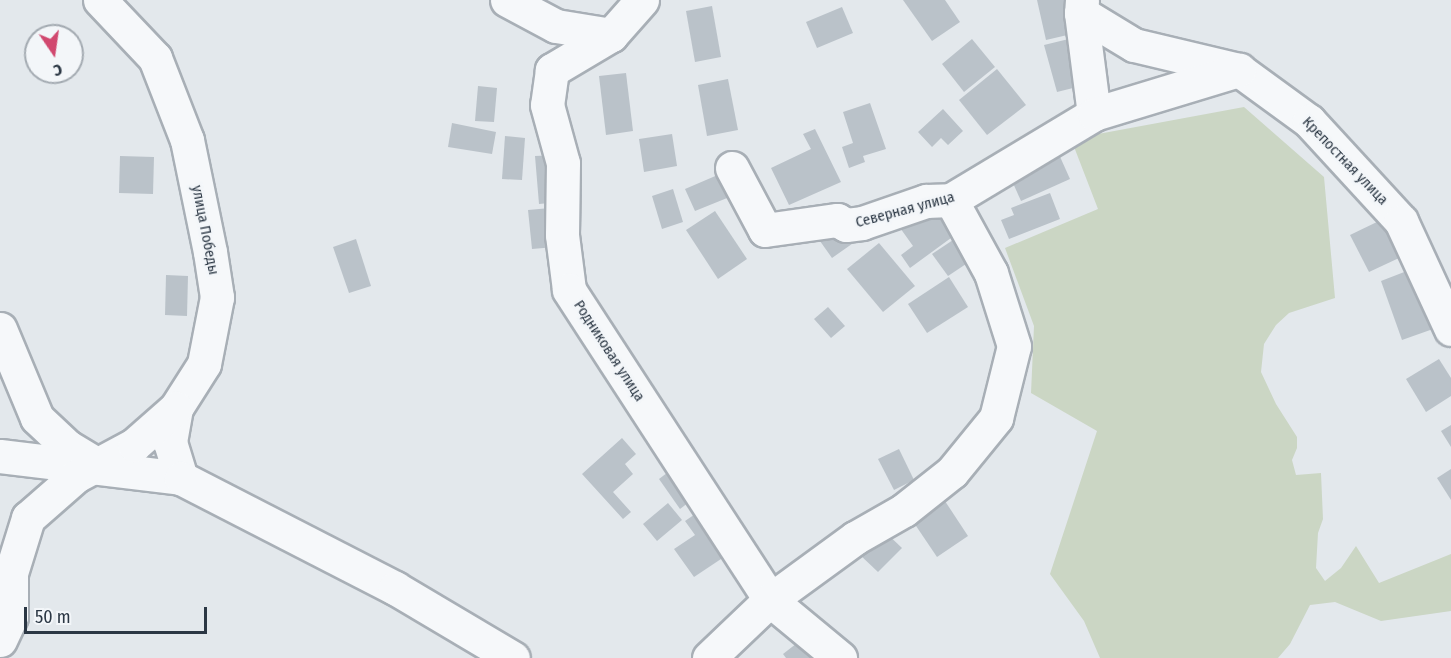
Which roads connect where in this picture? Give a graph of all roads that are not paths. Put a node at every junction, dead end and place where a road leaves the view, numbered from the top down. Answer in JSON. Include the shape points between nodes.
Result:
{"nodes":[{"id":1,"x":100,"y":0,"type":"edge"},
{"id":2,"x":507,"y":0,"type":"edge"},
{"id":3,"x":642,"y":0,"type":"edge"},
{"id":4,"x":1081,"y":6,"type":"edge"},
{"id":5,"x":611,"y":35,"type":"junction"},
{"id":6,"x":1239,"y":69,"type":"junction"},
{"id":7,"x":1094,"y":114,"type":"junction"},
{"id":8,"x":732,"y":168,"type":"dead end"},
{"id":9,"x":951,"y":200,"type":"junction"},
{"id":10,"x":0,"y":329,"type":"edge"},
{"id":11,"x":1451,"y":329,"type":"edge"},
{"id":12,"x":176,"y":408,"type":"junction"},
{"id":13,"x":0,"y":456,"type":"edge"},
{"id":14,"x":99,"y":466,"type":"junction"},
{"id":15,"x":181,"y":478,"type":"junction"},
{"id":16,"x":770,"y":600,"type":"junction"},
{"id":17,"x":0,"y":640,"type":"edge"},
{"id":18,"x":513,"y":658,"type":"edge"},
{"id":19,"x":709,"y":658,"type":"edge"},
{"id":20,"x":840,"y":658,"type":"edge"}],
"edges":[{"from":1,"to":12,"type":"street","name":"улица Победы","via":[[155,58],[187,140],[210,252],[217,297],[204,364]]},
{"from":2,"to":5,"type":"street","via":[[556,26]]},
{"from":3,"to":5,"type":"street"},
{"from":4,"to":6,"type":"street","name":"Крепостная улица","via":[[1134,45]]},
{"from":4,"to":7,"type":"street"},
{"from":5,"to":16,"type":"street","name":"Родниковая улица","via":[[552,70],[547,105],[563,163],[562,235],[569,290]]},
{"from":6,"to":7,"type":"street","name":"Северная улица"},
{"from":6,"to":11,"type":"street","name":"Крепостная улица","via":[[1309,121],[1401,221]]},
{"from":7,"to":9,"type":"street","name":"Северная улица"},
{"from":8,"to":9,"type":"street","name":"Северная улица","via":[[765,230],[837,220],[846,225],[862,223],[926,201]]},
{"from":9,"to":16,"type":"street","via":[[991,273],[1014,346],[996,418],[952,472],[904,510],[855,538]]},
{"from":10,"to":14,"type":"street","via":[[37,417],[68,447]]},
{"from":12,"to":14,"type":"street","via":[[134,445]]},
{"from":12,"to":15,"type":"street","name":"улица Победы","via":[[170,442]]},
{"from":13,"to":14,"type":"street"},
{"from":14,"to":15,"type":"street"},
{"from":14,"to":17,"type":"street","via":[[76,476],[28,518],[12,573],[11,616]]},
{"from":15,"to":18,"type":"street","via":[[395,588]]},
{"from":16,"to":19,"type":"street"},
{"from":16,"to":20,"type":"street","name":"Родниковая улица"}]}
